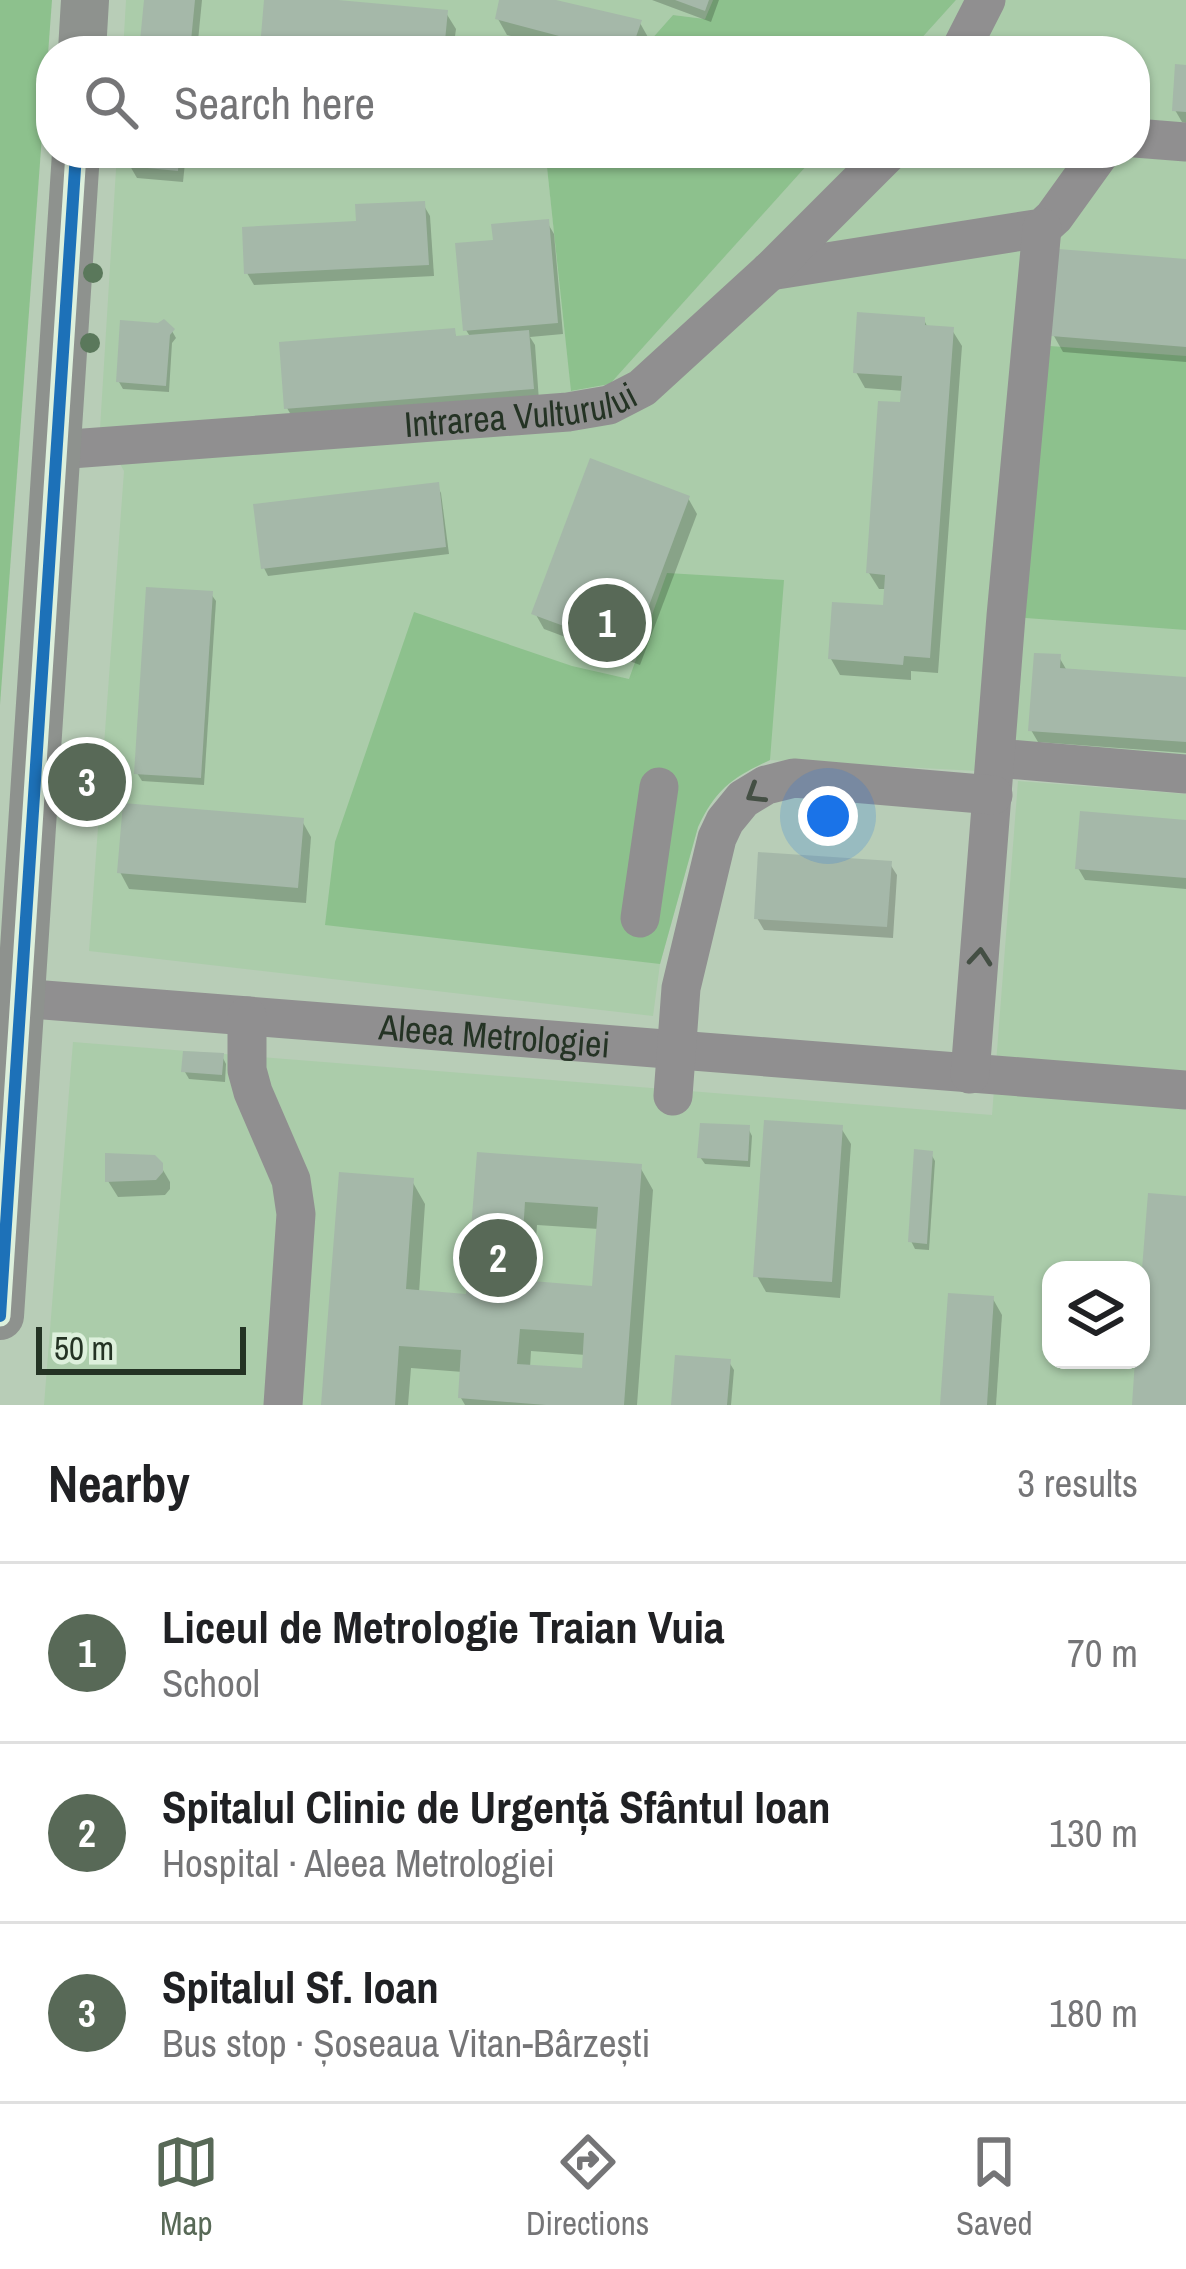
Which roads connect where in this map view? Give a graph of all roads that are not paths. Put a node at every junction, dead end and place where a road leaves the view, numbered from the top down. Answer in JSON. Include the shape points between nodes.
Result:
{"nodes":[{"id":1,"x":86,"y":0,"type":"edge"},
{"id":2,"x":986,"y":0,"type":"edge"},
{"id":3,"x":83,"y":36,"type":"edge"},
{"id":4,"x":968,"y":36,"type":"edge"},
{"id":5,"x":1150,"y":139,"type":"edge"},
{"id":6,"x":1186,"y":142,"type":"edge"},
{"id":7,"x":75,"y":168,"type":"edge"},
{"id":8,"x":873,"y":168,"type":"edge"},
{"id":9,"x":1089,"y":168,"type":"edge"},
{"id":10,"x":1042,"y":228,"type":"junction"},
{"id":11,"x":770,"y":271,"type":"junction"},
{"id":12,"x":56,"y":450,"type":"junction"},
{"id":13,"x":1186,"y":774,"type":"edge"},
{"id":14,"x":994,"y":776,"type":"junction"},
{"id":15,"x":659,"y":787,"type":"dead end"},
{"id":16,"x":640,"y":918,"type":"dead end"},
{"id":17,"x":19,"y":998,"type":"junction"},
{"id":18,"x":247,"y":1016,"type":"junction"},
{"id":19,"x":676,"y":1051,"type":"junction"},
{"id":20,"x":970,"y":1074,"type":"junction"},
{"id":21,"x":1186,"y":1090,"type":"edge"},
{"id":22,"x":673,"y":1096,"type":"dead end"},
{"id":23,"x":1,"y":1284,"type":"edge"},
{"id":24,"x":283,"y":1405,"type":"edge"}],
"edges":[{"from":1,"to":3,"type":"main road"},
{"from":2,"to":4,"type":"street"},
{"from":5,"to":6,"type":"street"},
{"from":7,"to":12,"type":"main road"},
{"from":8,"to":11,"type":"street","name":"Intrarea Vulturului"},
{"from":9,"to":10,"type":"street"},
{"from":10,"to":11,"type":"street"},
{"from":10,"to":14,"type":"street"},
{"from":11,"to":12,"type":"street","name":"Intrarea Vulturului","via":[[643,388],[589,410]]},
{"from":12,"to":17,"type":"main road"},
{"from":13,"to":14,"type":"street"},
{"from":14,"to":19,"type":"street","one_way":true,"via":[[809,778],[766,784],[743,799],[717,838],[681,988]]},
{"from":20,"to":14,"type":"street","one_way":true},
{"from":15,"to":16,"type":"street"},
{"from":17,"to":18,"type":"street","name":"Aleea Metrologiei"},
{"from":17,"to":23,"type":"main road"},
{"from":18,"to":19,"type":"street","name":"Aleea Metrologiei"},
{"from":18,"to":24,"type":"street","via":[[247,1070],[291,1180],[296,1214]]},
{"from":19,"to":20,"type":"street","name":"Aleea Metrologiei"},
{"from":19,"to":22,"type":"street"},
{"from":20,"to":21,"type":"street","name":"Aleea Metrologiei"}]}
